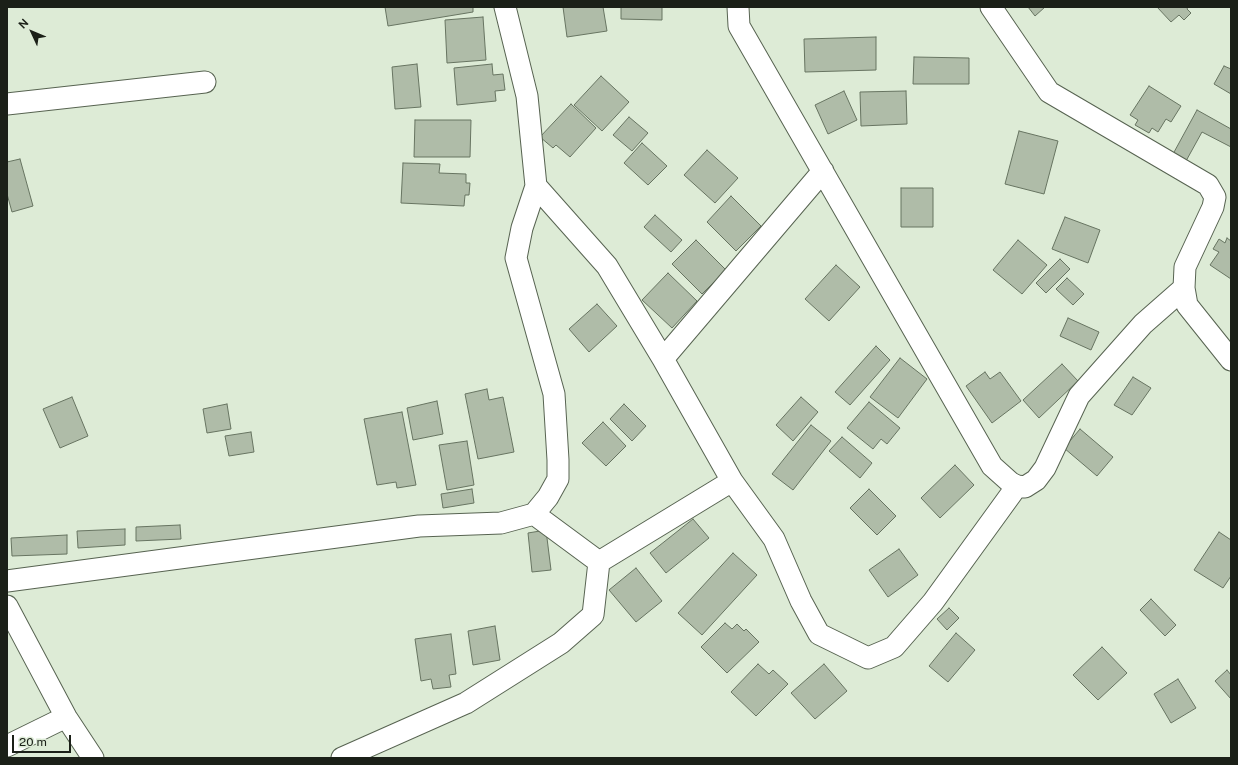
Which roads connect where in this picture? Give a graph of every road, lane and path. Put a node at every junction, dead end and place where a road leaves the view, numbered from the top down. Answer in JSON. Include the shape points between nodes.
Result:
{"nodes":[{"id":1,"x":505,"y":7,"type":"edge"},
{"id":2,"x":738,"y":7,"type":"edge"},
{"id":3,"x":991,"y":7,"type":"edge"},
{"id":4,"x":204,"y":82,"type":"dead end"},
{"id":5,"x":8,"y":100,"type":"edge"},
{"id":6,"x":823,"y":171,"type":"junction"},
{"id":7,"x":536,"y":186,"type":"junction"},
{"id":8,"x":1184,"y":288,"type":"junction"},
{"id":9,"x":663,"y":359,"type":"junction"},
{"id":10,"x":1231,"y":360,"type":"edge"},
{"id":11,"x":732,"y":481,"type":"junction"},
{"id":12,"x":1017,"y":486,"type":"junction"},
{"id":13,"x":534,"y":514,"type":"junction"},
{"id":14,"x":599,"y":562,"type":"junction"},
{"id":15,"x":7,"y":581,"type":"edge"},
{"id":16,"x":7,"y":606,"type":"edge"},
{"id":17,"x":66,"y":717,"type":"junction"},
{"id":18,"x":7,"y":746,"type":"edge"},
{"id":19,"x":93,"y":758,"type":"edge"},
{"id":20,"x":342,"y":758,"type":"edge"}],
"edges":[{"from":1,"to":7,"type":"street","via":[[527,96]]},
{"from":2,"to":6,"type":"street","via":[[739,26]]},
{"from":3,"to":8,"type":"street","via":[[1049,92],[1208,185],[1215,197],[1213,207],[1185,267]]},
{"from":4,"to":5,"type":"street"},
{"from":6,"to":9,"type":"street"},
{"from":6,"to":12,"type":"street","via":[[992,466]]},
{"from":7,"to":9,"type":"street","via":[[607,266]]},
{"from":7,"to":13,"type":"street","via":[[522,228],[516,258],[554,394],[558,479]]},
{"from":8,"to":10,"type":"street","via":[[1187,306]]},
{"from":8,"to":12,"type":"street","via":[[1143,324],[1079,396],[1045,468],[1036,480],[1025,487]]},
{"from":9,"to":11,"type":"street"},
{"from":11,"to":12,"type":"street","via":[[774,540],[818,634],[868,658],[894,647],[933,602]]},
{"from":11,"to":14,"type":"street"},
{"from":13,"to":14,"type":"street"},
{"from":13,"to":15,"type":"street","via":[[501,523],[419,526]]},
{"from":14,"to":20,"type":"street","via":[[593,615],[561,643],[466,703]]},
{"from":16,"to":17,"type":"street"},
{"from":17,"to":18,"type":"street"},
{"from":17,"to":19,"type":"street"}]}
